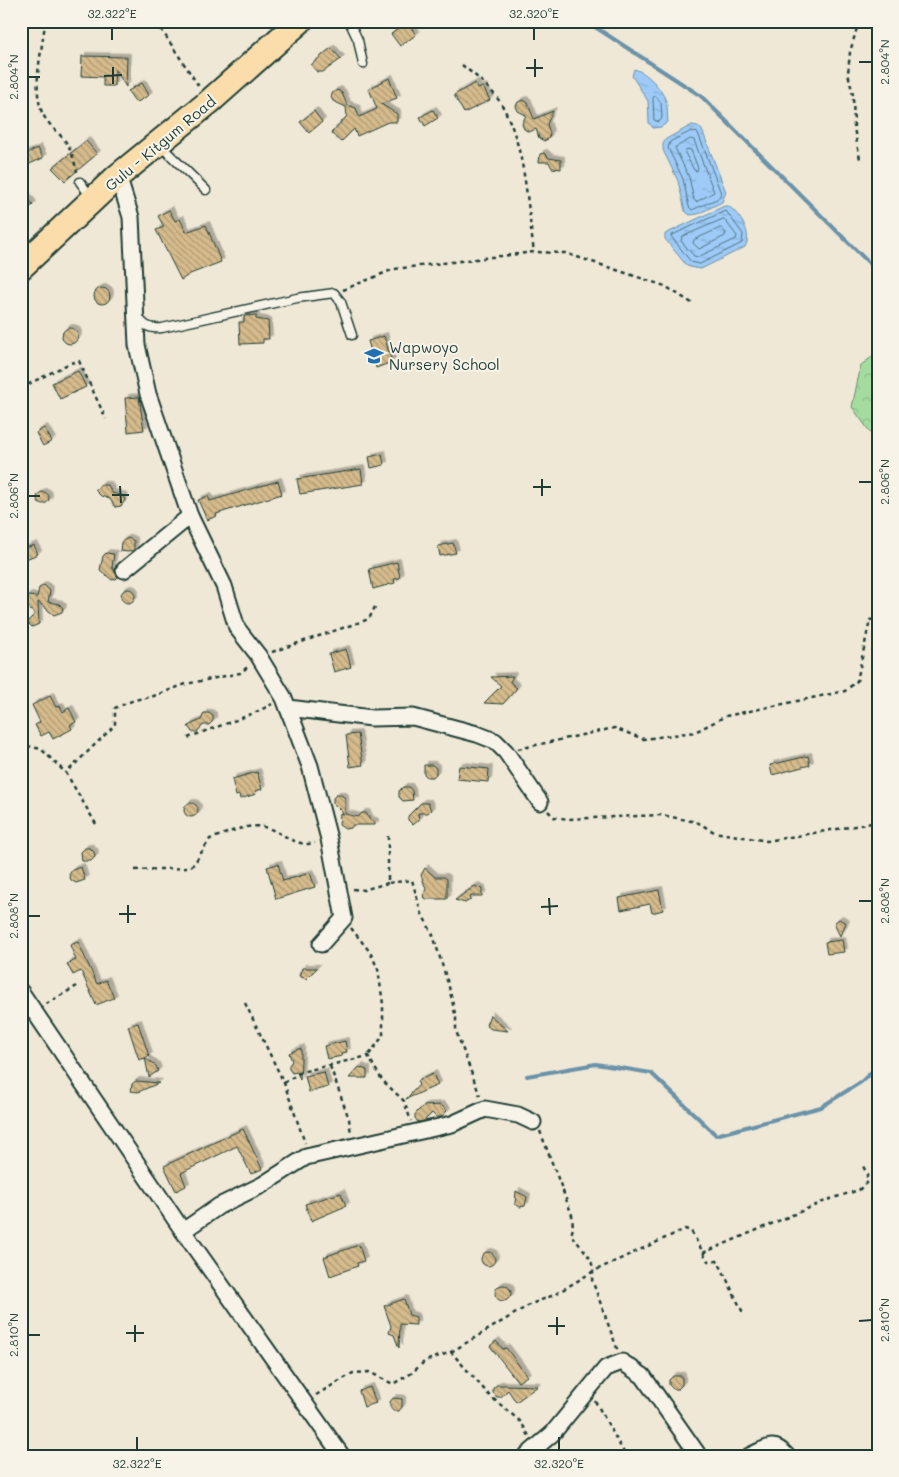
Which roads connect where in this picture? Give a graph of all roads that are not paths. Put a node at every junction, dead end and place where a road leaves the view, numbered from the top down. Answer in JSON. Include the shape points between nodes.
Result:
{"nodes":[{"id":1,"x":300,"y":21,"type":"edge"},
{"id":2,"x":349,"y":21,"type":"edge"},
{"id":3,"x":363,"y":64,"type":"dead end"},
{"id":4,"x":159,"y":143,"type":"junction"},
{"id":5,"x":118,"y":176,"type":"junction"},
{"id":6,"x":206,"y":190,"type":"dead end"},
{"id":7,"x":21,"y":267,"type":"edge"},
{"id":8,"x":135,"y":310,"type":"junction"},
{"id":9,"x":352,"y":335,"type":"dead end"},
{"id":10,"x":190,"y":516,"type":"junction"},
{"id":11,"x":124,"y":570,"type":"dead end"},
{"id":12,"x":286,"y":703,"type":"junction"},
{"id":13,"x":540,"y":802,"type":"road end"},
{"id":14,"x":321,"y":944,"type":"dead end"},
{"id":15,"x":21,"y":992,"type":"edge"},
{"id":16,"x":533,"y":1122,"type":"road end"},
{"id":17,"x":184,"y":1231,"type":"junction"},
{"id":18,"x":531,"y":1451,"type":"edge"},
{"id":19,"x":342,"y":1456,"type":"edge"},
{"id":20,"x":699,"y":1456,"type":"edge"},
{"id":21,"x":749,"y":1456,"type":"edge"},
{"id":22,"x":787,"y":1456,"type":"edge"}],
"edges":[{"from":1,"to":4,"type":"main road","name":"Gulu - Kitgum Road"},
{"from":2,"to":3,"type":"lane","via":[[358,40]]},
{"from":4,"to":5,"type":"main road","name":"Gulu - Kitgum Road"},
{"from":4,"to":6,"type":"lane"},
{"from":5,"to":7,"type":"main road","name":"Gulu - Kitgum Road","via":[[87,192]]},
{"from":5,"to":8,"type":"street","via":[[131,217]]},
{"from":8,"to":9,"type":"lane","via":[[141,322],[156,329],[320,293],[335,293]]},
{"from":8,"to":10,"type":"street","via":[[144,380]]},
{"from":10,"to":11,"type":"street"},
{"from":10,"to":12,"type":"street","via":[[224,586],[238,628]]},
{"from":12,"to":13,"type":"street","via":[[372,718],[413,717],[477,734],[495,742],[506,752]]},
{"from":12,"to":14,"type":"street","via":[[310,766],[329,838],[344,918]]},
{"from":15,"to":17,"type":"street"},
{"from":16,"to":17,"type":"street","via":[[518,1115],[485,1110],[452,1124],[306,1157],[262,1185],[219,1206]]},
{"from":17,"to":19,"type":"street"},
{"from":18,"to":20,"type":"street","via":[[552,1434],[606,1368],[622,1362],[642,1376]]},
{"from":21,"to":22,"type":"street","via":[[774,1446]]}]}
